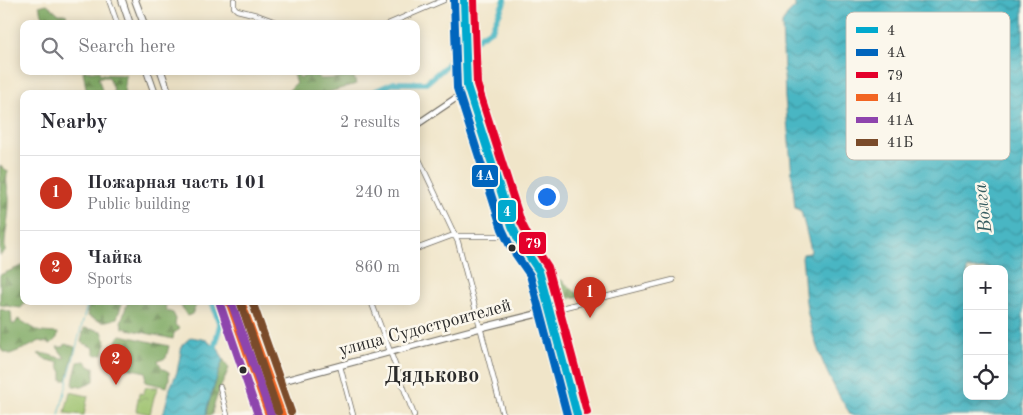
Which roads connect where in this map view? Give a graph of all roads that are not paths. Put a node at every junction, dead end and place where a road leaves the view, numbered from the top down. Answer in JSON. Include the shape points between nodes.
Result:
{"nodes":[{"id":1,"x":109,"y":0,"type":"edge"},
{"id":2,"x":122,"y":0,"type":"edge"},
{"id":3,"x":135,"y":0,"type":"edge"},
{"id":4,"x":234,"y":0,"type":"edge"},
{"id":5,"x":444,"y":0,"type":"edge"},
{"id":6,"x":464,"y":0,"type":"edge"},
{"id":7,"x":115,"y":20,"type":"edge"},
{"id":8,"x":129,"y":20,"type":"edge"},
{"id":9,"x":142,"y":20,"type":"edge"},
{"id":10,"x":270,"y":20,"type":"edge"},
{"id":11,"x":397,"y":20,"type":"edge"},
{"id":12,"x":148,"y":75,"type":"edge"},
{"id":13,"x":162,"y":75,"type":"edge"},
{"id":14,"x":467,"y":86,"type":"junction"},
{"id":15,"x":154,"y":90,"type":"edge"},
{"id":16,"x":168,"y":90,"type":"edge"},
{"id":17,"x":420,"y":122,"type":"edge"},
{"id":18,"x":420,"y":161,"type":"edge"},
{"id":19,"x":456,"y":236,"type":"junction"},
{"id":20,"x":516,"y":236,"type":"junction"},
{"id":21,"x":420,"y":249,"type":"edge"},
{"id":22,"x":673,"y":280,"type":"dead end"},
{"id":23,"x":229,"y":305,"type":"edge"},
{"id":24,"x":242,"y":305,"type":"edge"},
{"id":25,"x":372,"y":305,"type":"edge"},
{"id":26,"x":550,"y":311,"type":"junction"},
{"id":27,"x":480,"y":328,"type":"junction"},
{"id":28,"x":390,"y":353,"type":"junction"},
{"id":29,"x":340,"y":366,"type":"junction"},
{"id":30,"x":271,"y":384,"type":"junction"},
{"id":31,"x":220,"y":387,"type":"dead end"},
{"id":32,"x":227,"y":415,"type":"edge"},
{"id":33,"x":269,"y":415,"type":"edge"},
{"id":34,"x":282,"y":415,"type":"edge"},
{"id":35,"x":353,"y":415,"type":"edge"},
{"id":36,"x":414,"y":415,"type":"edge"},
{"id":37,"x":504,"y":415,"type":"edge"},
{"id":38,"x":577,"y":415,"type":"edge"}],
"edges":[{"from":1,"to":7,"type":"street"},
{"from":2,"to":8,"type":"main road"},
{"from":3,"to":9,"type":"main road"},
{"from":4,"to":10,"type":"street","via":[[237,10]]},
{"from":5,"to":11,"type":"street"},
{"from":6,"to":14,"type":"street"},
{"from":12,"to":15,"type":"main road"},
{"from":13,"to":16,"type":"main road"},
{"from":14,"to":17,"type":"street","via":[[456,98]]},
{"from":14,"to":20,"type":"street"},
{"from":18,"to":19,"type":"street"},
{"from":19,"to":20,"type":"street"},
{"from":19,"to":21,"type":"street"},
{"from":19,"to":27,"type":"street"},
{"from":20,"to":26,"type":"street","via":[[537,266]]},
{"from":22,"to":26,"type":"street","name":"улица Судостроителей"},
{"from":23,"to":33,"type":"main road"},
{"from":24,"to":30,"type":"main road"},
{"from":25,"to":28,"type":"street"},
{"from":26,"to":27,"type":"street","name":"улица Судостроителей"},
{"from":26,"to":38,"type":"street"},
{"from":27,"to":28,"type":"street","name":"улица Судостроителей"},
{"from":27,"to":37,"type":"street"},
{"from":28,"to":29,"type":"street","name":"улица Судостроителей"},
{"from":28,"to":36,"type":"street"},
{"from":29,"to":30,"type":"street","name":"улица Судостроителей"},
{"from":29,"to":35,"type":"street"},
{"from":30,"to":34,"type":"main road"},
{"from":31,"to":32,"type":"street"}]}
